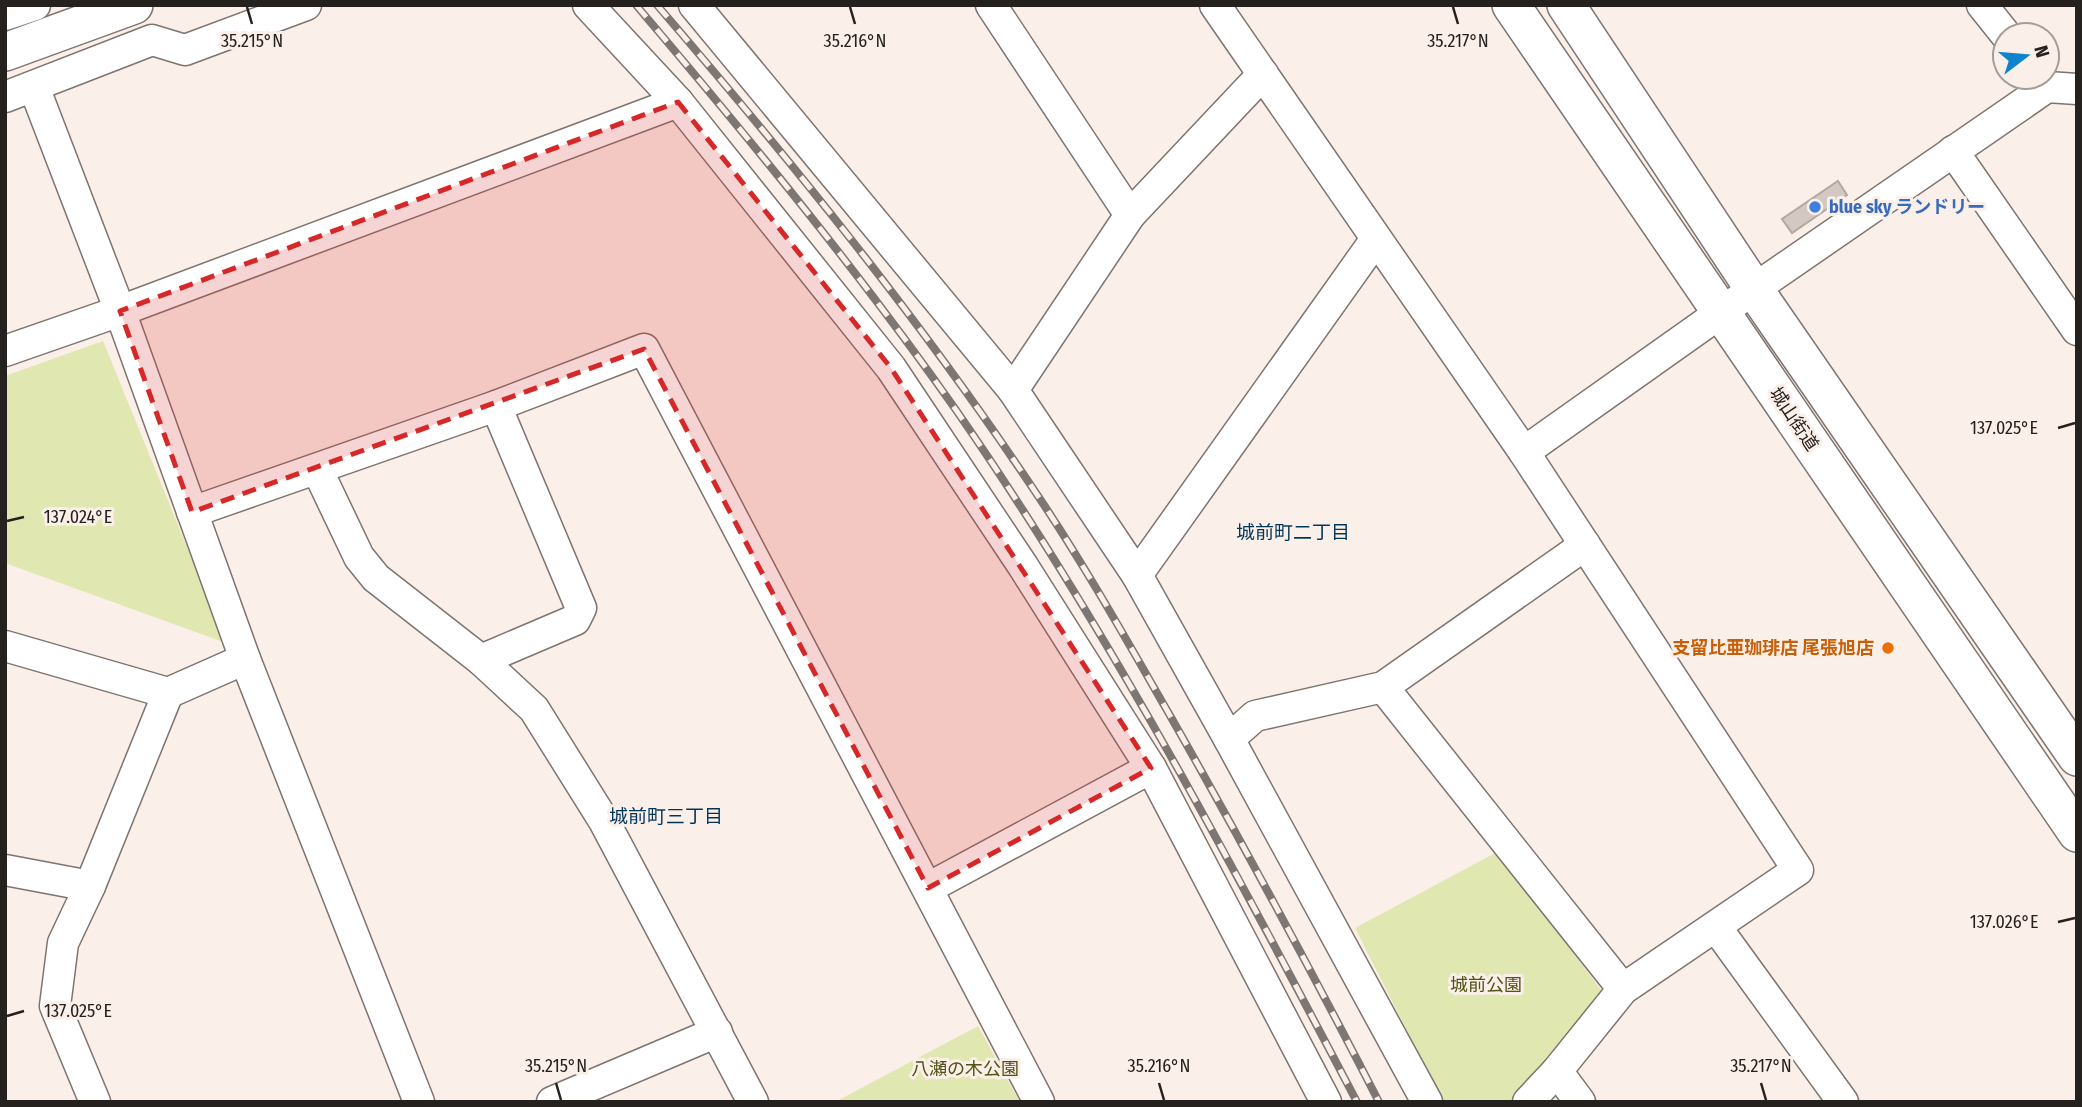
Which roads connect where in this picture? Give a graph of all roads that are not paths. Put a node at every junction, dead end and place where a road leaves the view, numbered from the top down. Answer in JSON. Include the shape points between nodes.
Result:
{"nodes":[{"id":1,"x":35,"y":5,"type":"edge"},
{"id":2,"x":134,"y":5,"type":"edge"},
{"id":3,"x":306,"y":5,"type":"edge"},
{"id":4,"x":588,"y":5,"type":"edge"},
{"id":5,"x":694,"y":5,"type":"edge"},
{"id":6,"x":991,"y":5,"type":"edge"},
{"id":7,"x":1215,"y":5,"type":"edge"},
{"id":8,"x":1511,"y":5,"type":"edge"},
{"id":9,"x":1566,"y":5,"type":"edge"},
{"id":10,"x":1982,"y":5,"type":"edge"},
{"id":11,"x":5,"y":14,"type":"edge"},
{"id":12,"x":1995,"y":21,"type":"edge"},
{"id":13,"x":5,"y":52,"type":"edge"},
{"id":14,"x":1263,"y":74,"type":"junction"},
{"id":15,"x":34,"y":88,"type":"junction"},
{"id":16,"x":2031,"y":91,"type":"edge"},
{"id":17,"x":5,"y":97,"type":"edge"},
{"id":18,"x":678,"y":102,"type":"junction"},
{"id":19,"x":1953,"y":151,"type":"junction"},
{"id":20,"x":1130,"y":215,"type":"junction"},
{"id":21,"x":1376,"y":239,"type":"junction"},
{"id":22,"x":1754,"y":289,"type":"junction"},
{"id":23,"x":120,"y":311,"type":"junction"},
{"id":24,"x":1721,"y":312,"type":"junction"},
{"id":25,"x":2077,"y":330,"type":"edge"},
{"id":26,"x":5,"y":351,"type":"edge"},
{"id":27,"x":1013,"y":390,"type":"junction"},
{"id":28,"x":496,"y":405,"type":"junction"},
{"id":29,"x":1524,"y":452,"type":"junction"},
{"id":30,"x":317,"y":469,"type":"junction"},
{"id":31,"x":192,"y":512,"type":"junction"},
{"id":32,"x":1585,"y":545,"type":"junction"},
{"id":33,"x":1137,"y":575,"type":"junction"},
{"id":34,"x":5,"y":646,"type":"edge"},
{"id":35,"x":245,"y":659,"type":"junction"},
{"id":36,"x":481,"y":660,"type":"junction"},
{"id":37,"x":1382,"y":687,"type":"junction"},
{"id":38,"x":168,"y":693,"type":"junction"},
{"id":39,"x":1229,"y":739,"type":"junction"},
{"id":40,"x":2077,"y":757,"type":"edge"},
{"id":41,"x":1151,"y":768,"type":"junction"},
{"id":42,"x":2077,"y":833,"type":"edge"},
{"id":43,"x":5,"y":870,"type":"edge"},
{"id":44,"x":90,"y":886,"type":"junction"},
{"id":45,"x":928,"y":888,"type":"junction"},
{"id":46,"x":1716,"y":927,"type":"junction"},
{"id":47,"x":1623,"y":989,"type":"junction"},
{"id":48,"x":717,"y":1032,"type":"junction"},
{"id":49,"x":1557,"y":1071,"type":"junction"},
{"id":50,"x":95,"y":1102,"type":"edge"},
{"id":51,"x":419,"y":1102,"type":"edge"},
{"id":52,"x":552,"y":1102,"type":"edge"},
{"id":53,"x":753,"y":1102,"type":"edge"},
{"id":54,"x":1039,"y":1102,"type":"edge"},
{"id":55,"x":1325,"y":1102,"type":"edge"},
{"id":56,"x":1427,"y":1102,"type":"edge"},
{"id":57,"x":1528,"y":1102,"type":"edge"},
{"id":58,"x":1580,"y":1102,"type":"edge"},
{"id":59,"x":1843,"y":1102,"type":"edge"}],
"edges":[{"from":1,"to":11,"type":"street"},
{"from":2,"to":13,"type":"street"},
{"from":3,"to":15,"type":"street","via":[[185,50],[152,40]]},
{"from":4,"to":18,"type":"street"},
{"from":5,"to":27,"type":"street"},
{"from":6,"to":20,"type":"street"},
{"from":7,"to":14,"type":"street"},
{"from":8,"to":24,"type":"street","name":"城山街道"},
{"from":9,"to":22,"type":"street"},
{"from":10,"to":12,"type":"street"},
{"from":14,"to":20,"type":"street"},
{"from":14,"to":21,"type":"street"},
{"from":15,"to":17,"type":"street"},
{"from":15,"to":23,"type":"street"},
{"from":16,"to":19,"type":"street"},
{"from":18,"to":23,"type":"street"},
{"from":18,"to":41,"type":"street","via":[[891,368]]},
{"from":19,"to":22,"type":"street"},
{"from":19,"to":25,"type":"street"},
{"from":20,"to":27,"type":"street"},
{"from":21,"to":29,"type":"street"},
{"from":21,"to":33,"type":"street"},
{"from":22,"to":24,"type":"street"},
{"from":22,"to":40,"type":"street"},
{"from":23,"to":26,"type":"street"},
{"from":23,"to":31,"type":"street"},
{"from":24,"to":29,"type":"street"},
{"from":24,"to":42,"type":"street","name":"城山街道"},
{"from":27,"to":33,"type":"street"},
{"from":28,"to":30,"type":"street"},
{"from":28,"to":36,"type":"street","via":[[581,608],[575,620]]},
{"from":28,"to":45,"type":"street","via":[[644,349]]},
{"from":29,"to":32,"type":"street"},
{"from":30,"to":31,"type":"street"},
{"from":30,"to":36,"type":"street","via":[[359,557],[376,578]]},
{"from":31,"to":35,"type":"street"},
{"from":32,"to":37,"type":"street"},
{"from":32,"to":46,"type":"street","via":[[1798,870]]},
{"from":33,"to":39,"type":"street"},
{"from":34,"to":38,"type":"street"},
{"from":35,"to":38,"type":"street"},
{"from":35,"to":51,"type":"street"},
{"from":36,"to":48,"type":"street","via":[[534,709],[604,821]]},
{"from":37,"to":39,"type":"street","via":[[1255,716]]},
{"from":37,"to":47,"type":"street"},
{"from":38,"to":44,"type":"street"},
{"from":39,"to":56,"type":"street"},
{"from":41,"to":45,"type":"street"},
{"from":41,"to":55,"type":"street"},
{"from":43,"to":44,"type":"street"},
{"from":44,"to":50,"type":"street","via":[[63,943],[55,1006]]},
{"from":45,"to":54,"type":"street"},
{"from":46,"to":47,"type":"street"},
{"from":46,"to":59,"type":"street"},
{"from":47,"to":49,"type":"street"},
{"from":48,"to":52,"type":"street"},
{"from":48,"to":53,"type":"street"},
{"from":49,"to":57,"type":"street"},
{"from":49,"to":58,"type":"street"}]}
